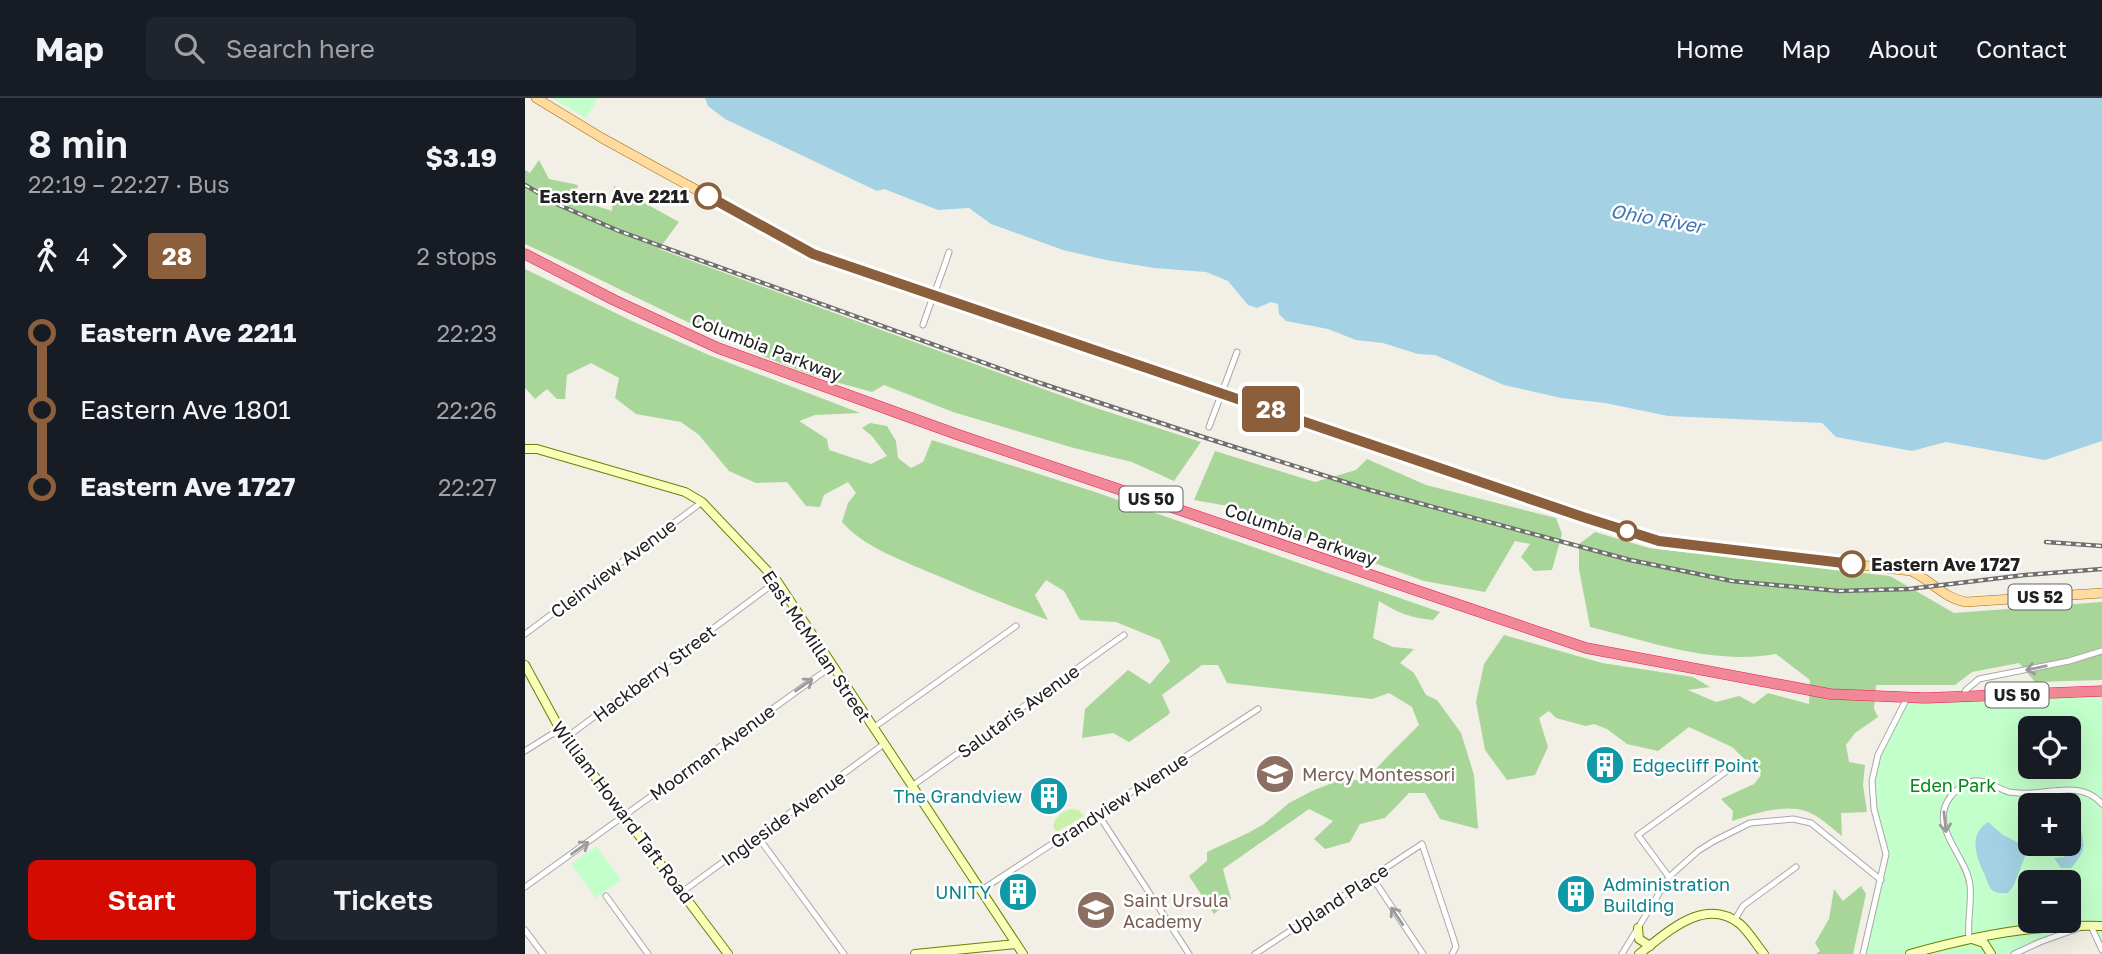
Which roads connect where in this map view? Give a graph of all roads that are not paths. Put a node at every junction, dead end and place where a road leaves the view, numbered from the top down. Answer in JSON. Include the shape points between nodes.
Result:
{"nodes":[{"id":1,"x":536,"y":98,"type":"edge"},
{"id":2,"x":949,"y":252,"type":"dead end"},
{"id":3,"x":525,"y":254,"type":"edge"},
{"id":4,"x":934,"y":294,"type":"junction"},
{"id":5,"x":923,"y":326,"type":"dead end"},
{"id":6,"x":1237,"y":352,"type":"dead end"},
{"id":7,"x":1222,"y":392,"type":"junction"},
{"id":8,"x":1209,"y":428,"type":"dead end"},
{"id":9,"x":525,"y":449,"type":"edge"},
{"id":10,"x":702,"y":502,"type":"junction"},
{"id":11,"x":777,"y":581,"type":"junction"},
{"id":12,"x":2102,"y":593,"type":"edge"},
{"id":13,"x":1016,"y":625,"type":"dead end"},
{"id":14,"x":525,"y":634,"type":"edge"},
{"id":15,"x":1124,"y":635,"type":"dead end"},
{"id":16,"x":2102,"y":651,"type":"edge"},
{"id":17,"x":525,"y":665,"type":"edge"},
{"id":18,"x":832,"y":666,"type":"junction"},
{"id":19,"x":2102,"y":691,"type":"edge"},
{"id":20,"x":1962,"y":697,"type":"junction"},
{"id":21,"x":1906,"y":698,"type":"junction"},
{"id":22,"x":1258,"y":709,"type":"dead end"},
{"id":23,"x":873,"y":728,"type":"junction"},
{"id":24,"x":562,"y":733,"type":"junction"},
{"id":25,"x":884,"y":744,"type":"junction"},
{"id":26,"x":525,"y":751,"type":"edge"},
{"id":27,"x":1738,"y":762,"type":"dead end"},
{"id":28,"x":912,"y":786,"type":"junction"},
{"id":29,"x":2102,"y":804,"type":"edge"},
{"id":30,"x":1098,"y":814,"type":"junction"},
{"id":31,"x":624,"y":816,"type":"junction"},
{"id":32,"x":758,"y":837,"type":"junction"},
{"id":33,"x":1796,"y":867,"type":"dead end"},
{"id":34,"x":1372,"y":877,"type":"junction"},
{"id":35,"x":1669,"y":877,"type":"junction"},
{"id":36,"x":1881,"y":880,"type":"junction"},
{"id":37,"x":525,"y":887,"type":"edge"},
{"id":38,"x":980,"y":891,"type":"junction"},
{"id":39,"x":682,"y":892,"type":"junction"},
{"id":40,"x":606,"y":896,"type":"dead end"},
{"id":41,"x":1734,"y":921,"type":"junction"},
{"id":42,"x":2088,"y":925,"type":"junction"},
{"id":43,"x":2102,"y":926,"type":"edge"},
{"id":44,"x":1638,"y":928,"type":"junction"},
{"id":45,"x":525,"y":930,"type":"edge"},
{"id":46,"x":1969,"y":939,"type":"junction"},
{"id":47,"x":1016,"y":944,"type":"junction"},
{"id":48,"x":1650,"y":946,"type":"junction"},
{"id":49,"x":2102,"y":950,"type":"edge"},
{"id":50,"x":1913,"y":953,"type":"edge"},
{"id":51,"x":543,"y":954,"type":"edge"},
{"id":52,"x":648,"y":954,"type":"edge"},
{"id":53,"x":728,"y":954,"type":"edge"},
{"id":54,"x":843,"y":954,"type":"edge"},
{"id":55,"x":915,"y":954,"type":"edge"},
{"id":56,"x":1023,"y":954,"type":"edge"},
{"id":57,"x":1189,"y":954,"type":"edge"},
{"id":58,"x":1255,"y":954,"type":"edge"},
{"id":59,"x":1423,"y":954,"type":"edge"},
{"id":60,"x":1452,"y":954,"type":"edge"},
{"id":61,"x":1622,"y":954,"type":"edge"},
{"id":62,"x":1639,"y":954,"type":"edge"},
{"id":63,"x":1763,"y":954,"type":"edge"},
{"id":64,"x":1863,"y":954,"type":"edge"},
{"id":65,"x":1991,"y":954,"type":"edge"},
{"id":66,"x":2014,"y":954,"type":"edge"}],
"edges":[{"from":1,"to":4,"type":"main road","number":"US 52","via":[[813,254]]},
{"from":2,"to":4,"type":"street"},
{"from":3,"to":21,"type":"highway","name":"Columbia Parkway","number":"US 50","via":[[718,348],[956,434],[1586,648],[1795,689]]},
{"from":4,"to":5,"type":"street"},
{"from":4,"to":7,"type":"main road","number":"US 52"},
{"from":6,"to":7,"type":"street"},
{"from":7,"to":8,"type":"street"},
{"from":7,"to":12,"type":"main road","number":"US 52","via":[[1659,541],[1910,571],[1941,593],[1966,602]]},
{"from":9,"to":10,"type":"street","name":"East McMillan Street","via":[[671,488]]},
{"from":10,"to":11,"type":"street","name":"East McMillan Street"},
{"from":10,"to":14,"type":"street","name":"Cleinview Avenue"},
{"from":11,"to":18,"type":"street","name":"East McMillan Street"},
{"from":11,"to":24,"type":"street","name":"Hackberry Street","via":[[571,734]]},
{"from":13,"to":23,"type":"street"},
{"from":15,"to":28,"type":"street","name":"Salutaris Avenue"},
{"from":16,"to":20,"type":"street","one_way":true,"via":[[1979,679]]},
{"from":17,"to":24,"type":"street","name":"William Howard Taft Road"},
{"from":18,"to":23,"type":"street","name":"East McMillan Street"},
{"from":31,"to":18,"type":"street","name":"Moorman Avenue","one_way":true},
{"from":19,"to":20,"type":"highway","name":"Columbia Parkway","number":"US 50"},
{"from":20,"to":21,"type":"highway","name":"Columbia Parkway","number":"US 50"},
{"from":21,"to":36,"type":"street","via":[[1878,755],[1872,781],[1886,854]]},
{"from":22,"to":30,"type":"street","name":"Grandview Avenue"},
{"from":23,"to":25,"type":"street","name":"East McMillan Street"},
{"from":24,"to":26,"type":"street","name":"Hackberry Street"},
{"from":24,"to":31,"type":"street","name":"William Howard Taft Road"},
{"from":25,"to":28,"type":"street","name":"East McMillan Street"},
{"from":25,"to":32,"type":"street","name":"Ingleside Avenue"},
{"from":27,"to":35,"type":"street","via":[[1638,835]]},
{"from":28,"to":38,"type":"street","name":"East McMillan Street"},
{"from":29,"to":46,"type":"street","one_way":true,"via":[[2077,790],[2008,792],[1983,781],[1955,792],[1945,806],[1943,821],[1970,886]]},
{"from":30,"to":38,"type":"street","name":"Grandview Avenue"},
{"from":30,"to":57,"type":"street"},
{"from":37,"to":31,"type":"street","name":"Moorman Avenue","one_way":true},
{"from":31,"to":39,"type":"street","name":"William Howard Taft Road"},
{"from":32,"to":39,"type":"street","name":"Ingleside Avenue"},
{"from":32,"to":54,"type":"street"},
{"from":33,"to":41,"type":"street","via":[[1743,906]]},
{"from":34,"to":58,"type":"street","name":"Upland Place"},
{"from":59,"to":34,"type":"street","one_way":true},
{"from":34,"to":60,"type":"street","name":"Upland Place","via":[[1422,844],[1456,947]]},
{"from":35,"to":36,"type":"street","via":[[1714,841],[1750,823],[1793,819],[1819,828]]},
{"from":35,"to":44,"type":"street"},
{"from":36,"to":64,"type":"street"},
{"from":38,"to":47,"type":"street","name":"East McMillan Street"},
{"from":39,"to":53,"type":"street","name":"William Howard Taft Road"},
{"from":40,"to":52,"type":"street"},
{"from":41,"to":48,"type":"street","via":[[1712,914],[1693,917]]},
{"from":41,"to":63,"type":"street"},
{"from":42,"to":43,"type":"street"},
{"from":42,"to":46,"type":"street","via":[[2028,927]]},
{"from":42,"to":49,"type":"street"},
{"from":42,"to":66,"type":"street"},
{"from":44,"to":48,"type":"street","via":[[1639,939]]},
{"from":44,"to":61,"type":"street"},
{"from":45,"to":51,"type":"street"},
{"from":46,"to":50,"type":"street"},
{"from":46,"to":65,"type":"street","via":[[1985,943]]},
{"from":47,"to":55,"type":"street"},
{"from":47,"to":56,"type":"street","name":"East McMillan Street"},
{"from":48,"to":62,"type":"street"}]}
